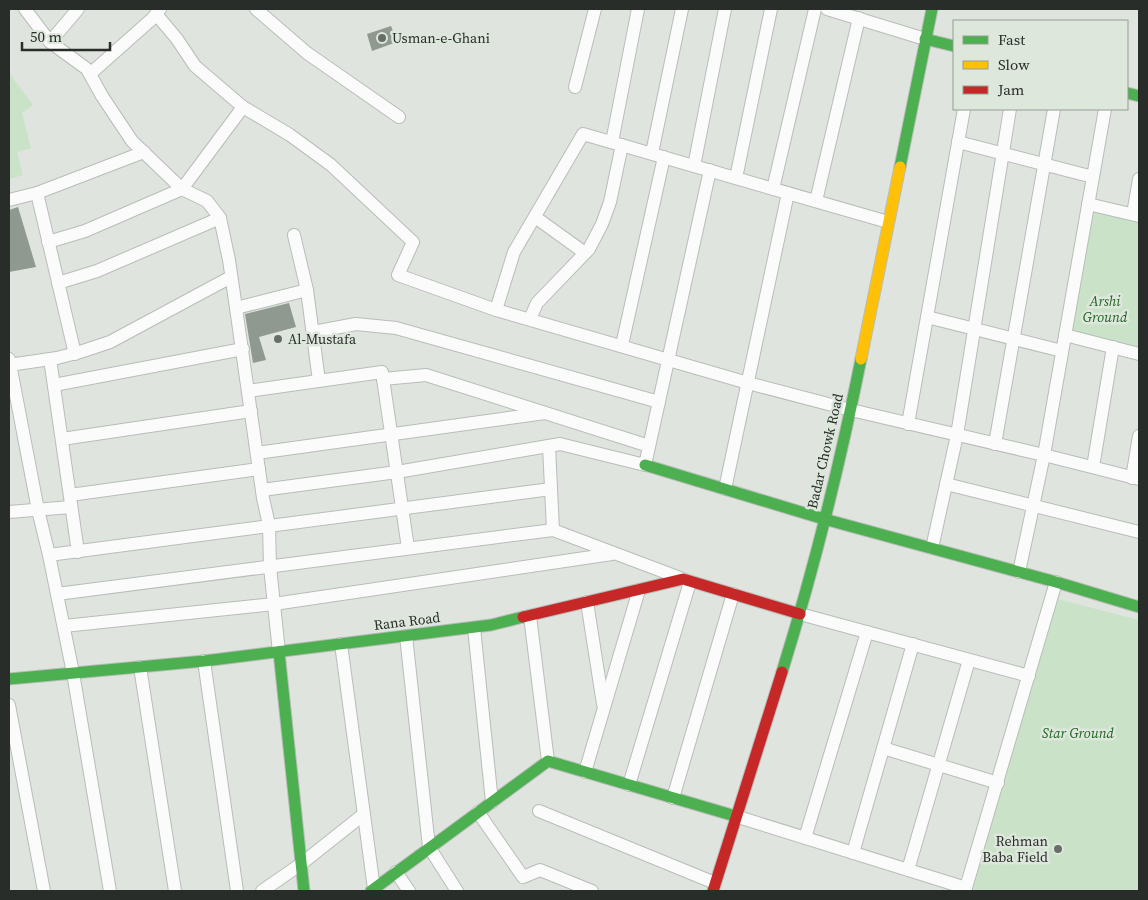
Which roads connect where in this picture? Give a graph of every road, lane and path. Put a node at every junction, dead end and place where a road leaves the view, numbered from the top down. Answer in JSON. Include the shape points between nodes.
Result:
{"nodes":[{"id":1,"x":25,"y":9,"type":"edge"},
{"id":2,"x":78,"y":9,"type":"edge"},
{"id":3,"x":256,"y":9,"type":"edge"},
{"id":4,"x":596,"y":9,"type":"edge"},
{"id":5,"x":638,"y":9,"type":"edge"},
{"id":6,"x":682,"y":9,"type":"edge"},
{"id":7,"x":725,"y":9,"type":"edge"},
{"id":8,"x":771,"y":9,"type":"edge"},
{"id":9,"x":815,"y":9,"type":"edge"},
{"id":10,"x":827,"y":9,"type":"edge"},
{"id":11,"x":932,"y":9,"type":"edge"},
{"id":12,"x":158,"y":11,"type":"edge"},
{"id":13,"x":858,"y":18,"type":"junction"},
{"id":14,"x":925,"y":38,"type":"junction"},
{"id":15,"x":50,"y":42,"type":"junction"},
{"id":16,"x":953,"y":46,"type":"edge"},
{"id":17,"x":90,"y":74,"type":"junction"},
{"id":18,"x":575,"y":87,"type":"dead end"},
{"id":19,"x":243,"y":107,"type":"junction"},
{"id":20,"x":964,"y":110,"type":"edge"},
{"id":21,"x":1010,"y":110,"type":"edge"},
{"id":22,"x":1054,"y":110,"type":"edge"},
{"id":23,"x":1105,"y":110,"type":"edge"},
{"id":24,"x":399,"y":117,"type":"dead end"},
{"id":25,"x":958,"y":142,"type":"junction"},
{"id":26,"x":617,"y":143,"type":"junction"},
{"id":27,"x":144,"y":152,"type":"junction"},
{"id":28,"x":1002,"y":154,"type":"junction"},
{"id":29,"x":658,"y":155,"type":"junction"},
{"id":30,"x":1044,"y":165,"type":"junction"},
{"id":31,"x":694,"y":166,"type":"junction"},
{"id":32,"x":710,"y":170,"type":"junction"},
{"id":33,"x":736,"y":178,"type":"junction"},
{"id":34,"x":1093,"y":178,"type":"junction"},
{"id":35,"x":1139,"y":179,"type":"edge"},
{"id":36,"x":182,"y":189,"type":"junction"},
{"id":37,"x":773,"y":189,"type":"junction"},
{"id":38,"x":37,"y":193,"type":"junction"},
{"id":39,"x":788,"y":193,"type":"junction"},
{"id":40,"x":9,"y":200,"type":"edge"},
{"id":41,"x":816,"y":201,"type":"junction"},
{"id":42,"x":1088,"y":204,"type":"junction"},
{"id":43,"x":1136,"y":215,"type":"edge"},
{"id":44,"x":535,"y":217,"type":"junction"},
{"id":45,"x":220,"y":218,"type":"junction"},
{"id":46,"x":888,"y":222,"type":"junction"},
{"id":47,"x":294,"y":235,"type":"dead end"},
{"id":48,"x":48,"y":242,"type":"junction"},
{"id":49,"x":585,"y":253,"type":"junction"},
{"id":50,"x":231,"y":277,"type":"junction"},
{"id":51,"x":58,"y":283,"type":"junction"},
{"id":52,"x":307,"y":290,"type":"junction"},
{"id":53,"x":236,"y":308,"type":"junction"},
{"id":54,"x":496,"y":310,"type":"junction"},
{"id":55,"x":927,"y":317,"type":"junction"},
{"id":56,"x":530,"y":319,"type":"junction"},
{"id":57,"x":974,"y":329,"type":"junction"},
{"id":58,"x":313,"y":332,"type":"junction"},
{"id":59,"x":1065,"y":335,"type":"junction"},
{"id":60,"x":1013,"y":339,"type":"junction"},
{"id":61,"x":622,"y":345,"type":"junction"},
{"id":62,"x":1113,"y":347,"type":"junction"},
{"id":63,"x":243,"y":349,"type":"junction"},
{"id":64,"x":1062,"y":351,"type":"junction"},
{"id":65,"x":74,"y":354,"type":"junction"},
{"id":66,"x":1139,"y":354,"type":"edge"},
{"id":67,"x":50,"y":359,"type":"junction"},
{"id":68,"x":669,"y":359,"type":"junction"},
{"id":69,"x":9,"y":363,"type":"edge"},
{"id":70,"x":383,"y":379,"type":"junction"},
{"id":71,"x":319,"y":381,"type":"junction"},
{"id":72,"x":748,"y":383,"type":"junction"},
{"id":73,"x":54,"y":385,"type":"junction"},
{"id":74,"x":248,"y":391,"type":"junction"},
{"id":75,"x":659,"y":402,"type":"junction"},
{"id":76,"x":251,"y":410,"type":"junction"},
{"id":77,"x":850,"y":410,"type":"junction"},
{"id":78,"x":545,"y":413,"type":"junction"},
{"id":79,"x":908,"y":424,"type":"junction"},
{"id":80,"x":391,"y":434,"type":"junction"},
{"id":81,"x":957,"y":435,"type":"junction"},
{"id":82,"x":1139,"y":436,"type":"edge"},
{"id":83,"x":62,"y":439,"type":"junction"},
{"id":84,"x":995,"y":444,"type":"junction"},
{"id":85,"x":549,"y":446,"type":"junction"},
{"id":86,"x":649,"y":446,"type":"junction"},
{"id":87,"x":257,"y":453,"type":"junction"},
{"id":88,"x":1044,"y":455,"type":"junction"},
{"id":89,"x":645,"y":465,"type":"junction"},
{"id":90,"x":1093,"y":467,"type":"junction"},
{"id":91,"x":259,"y":469,"type":"junction"},
{"id":92,"x":397,"y":472,"type":"junction"},
{"id":93,"x":1136,"y":479,"type":"edge"},
{"id":94,"x":946,"y":484,"type":"junction"},
{"id":95,"x":551,"y":489,"type":"junction"},
{"id":96,"x":725,"y":489,"type":"junction"},
{"id":97,"x":262,"y":490,"type":"junction"},
{"id":98,"x":71,"y":501,"type":"junction"},
{"id":99,"x":1033,"y":506,"type":"junction"},
{"id":100,"x":402,"y":508,"type":"junction"},
{"id":101,"x":38,"y":510,"type":"junction"},
{"id":102,"x":9,"y":512,"type":"edge"},
{"id":103,"x":824,"y":519,"type":"junction"},
{"id":104,"x":269,"y":525,"type":"junction"},
{"id":105,"x":553,"y":530,"type":"junction"},
{"id":106,"x":1139,"y":532,"type":"edge"},
{"id":107,"x":408,"y":548,"type":"junction"},
{"id":108,"x":932,"y":548,"type":"junction"},
{"id":109,"x":78,"y":552,"type":"junction"},
{"id":110,"x":615,"y":553,"type":"junction"},
{"id":111,"x":49,"y":556,"type":"junction"},
{"id":112,"x":270,"y":567,"type":"junction"},
{"id":113,"x":1019,"y":572,"type":"junction"},
{"id":114,"x":686,"y":580,"type":"junction"},
{"id":115,"x":1056,"y":582,"type":"junction"},
{"id":116,"x":639,"y":590,"type":"junction"},
{"id":117,"x":57,"y":594,"type":"junction"},
{"id":118,"x":733,"y":594,"type":"junction"},
{"id":119,"x":587,"y":602,"type":"junction"},
{"id":120,"x":274,"y":604,"type":"junction"},
{"id":121,"x":1139,"y":607,"type":"edge"},
{"id":122,"x":800,"y":614,"type":"junction"},
{"id":123,"x":530,"y":616,"type":"junction"},
{"id":124,"x":64,"y":626,"type":"junction"},
{"id":125,"x":474,"y":628,"type":"junction"},
{"id":126,"x":867,"y":632,"type":"junction"},
{"id":127,"x":406,"y":636,"type":"junction"},
{"id":128,"x":341,"y":644,"type":"junction"},
{"id":129,"x":913,"y":644,"type":"junction"},
{"id":130,"x":278,"y":652,"type":"junction"},
{"id":131,"x":969,"y":660,"type":"junction"},
{"id":132,"x":204,"y":661,"type":"junction"},
{"id":133,"x":140,"y":667,"type":"junction"},
{"id":134,"x":74,"y":673,"type":"junction"},
{"id":135,"x":1029,"y":676,"type":"junction"},
{"id":136,"x":9,"y":679,"type":"edge"},
{"id":137,"x":9,"y":705,"type":"edge"},
{"id":138,"x":603,"y":709,"type":"junction"},
{"id":139,"x":883,"y":748,"type":"junction"},
{"id":140,"x":548,"y":761,"type":"junction"},
{"id":141,"x":938,"y":764,"type":"junction"},
{"id":142,"x":584,"y":772,"type":"junction"},
{"id":143,"x":998,"y":783,"type":"junction"},
{"id":144,"x":629,"y":785,"type":"junction"},
{"id":145,"x":674,"y":798,"type":"junction"},
{"id":146,"x":492,"y":802,"type":"junction"},
{"id":147,"x":539,"y":811,"type":"dead end"},
{"id":148,"x":478,"y":812,"type":"junction"},
{"id":149,"x":364,"y":814,"type":"junction"},
{"id":150,"x":736,"y":816,"type":"junction"},
{"id":151,"x":805,"y":838,"type":"junction"},
{"id":152,"x":429,"y":848,"type":"junction"},
{"id":153,"x":853,"y":852,"type":"junction"},
{"id":154,"x":301,"y":864,"type":"junction"},
{"id":155,"x":908,"y":870,"type":"junction"},
{"id":156,"x":396,"y":872,"type":"junction"},
{"id":157,"x":714,"y":887,"type":"edge"},
{"id":158,"x":965,"y":889,"type":"edge"},
{"id":159,"x":372,"y":890,"type":"edge"},
{"id":160,"x":44,"y":891,"type":"edge"},
{"id":161,"x":110,"y":891,"type":"edge"},
{"id":162,"x":175,"y":891,"type":"edge"},
{"id":163,"x":237,"y":891,"type":"edge"},
{"id":164,"x":262,"y":891,"type":"edge"},
{"id":165,"x":304,"y":891,"type":"edge"},
{"id":166,"x":409,"y":891,"type":"edge"},
{"id":167,"x":457,"y":891,"type":"edge"},
{"id":168,"x":592,"y":891,"type":"edge"}],
"edges":[{"from":1,"to":15,"type":"street"},
{"from":2,"to":15,"type":"street"},
{"from":3,"to":24,"type":"street","via":[[307,53]]},
{"from":4,"to":18,"type":"street"},
{"from":5,"to":26,"type":"street"},
{"from":6,"to":29,"type":"street"},
{"from":7,"to":31,"type":"street"},
{"from":8,"to":33,"type":"street"},
{"from":9,"to":37,"type":"street"},
{"from":10,"to":13,"type":"street"},
{"from":11,"to":14,"type":"street","name":"Badar Chowk Road"},
{"from":12,"to":17,"type":"street"},
{"from":12,"to":19,"type":"street","via":[[195,66]]},
{"from":13,"to":14,"type":"street"},
{"from":13,"to":41,"type":"street"},
{"from":14,"to":16,"type":"street"},
{"from":14,"to":46,"type":"street","name":"Badar Chowk Road"},
{"from":15,"to":17,"type":"street"},
{"from":17,"to":27,"type":"street","via":[[132,141]]},
{"from":19,"to":36,"type":"street"},
{"from":19,"to":54,"type":"street","via":[[290,135],[331,166],[413,242],[398,274]]},
{"from":20,"to":25,"type":"street"},
{"from":21,"to":28,"type":"street"},
{"from":22,"to":30,"type":"street"},
{"from":23,"to":34,"type":"street"},
{"from":25,"to":28,"type":"street"},
{"from":25,"to":55,"type":"street"},
{"from":26,"to":29,"type":"street"},
{"from":26,"to":44,"type":"street","via":[[584,134]]},
{"from":26,"to":49,"type":"street","via":[[610,202],[602,224]]},
{"from":27,"to":36,"type":"street"},
{"from":27,"to":38,"type":"street"},
{"from":28,"to":30,"type":"street"},
{"from":28,"to":57,"type":"street"},
{"from":29,"to":31,"type":"street"},
{"from":29,"to":61,"type":"street"},
{"from":30,"to":34,"type":"street"},
{"from":30,"to":60,"type":"street"},
{"from":31,"to":32,"type":"street"},
{"from":32,"to":33,"type":"street"},
{"from":32,"to":68,"type":"street"},
{"from":33,"to":37,"type":"street"},
{"from":34,"to":42,"type":"street"},
{"from":35,"to":43,"type":"street"},
{"from":36,"to":45,"type":"street","via":[[207,201]]},
{"from":36,"to":48,"type":"street","via":[[85,231]]},
{"from":37,"to":39,"type":"street"},
{"from":38,"to":40,"type":"street"},
{"from":38,"to":48,"type":"street"},
{"from":39,"to":41,"type":"street"},
{"from":39,"to":72,"type":"street"},
{"from":41,"to":46,"type":"street"},
{"from":42,"to":43,"type":"street"},
{"from":42,"to":59,"type":"street"},
{"from":44,"to":49,"type":"street"},
{"from":44,"to":54,"type":"street","via":[[514,252]]},
{"from":45,"to":50,"type":"street"},
{"from":45,"to":51,"type":"street","via":[[97,271]]},
{"from":46,"to":77,"type":"street","name":"Badar Chowk Road"},
{"from":47,"to":52,"type":"street"},
{"from":48,"to":51,"type":"street"},
{"from":49,"to":56,"type":"street","via":[[537,303]]},
{"from":50,"to":53,"type":"street"},
{"from":50,"to":65,"type":"street","via":[[110,342]]},
{"from":51,"to":65,"type":"street"},
{"from":52,"to":53,"type":"street"},
{"from":52,"to":58,"type":"street"},
{"from":53,"to":63,"type":"street"},
{"from":54,"to":56,"type":"street"},
{"from":55,"to":57,"type":"street"},
{"from":55,"to":79,"type":"street"},
{"from":56,"to":61,"type":"street"},
{"from":57,"to":60,"type":"street"},
{"from":57,"to":81,"type":"street"},
{"from":58,"to":71,"type":"street"},
{"from":58,"to":75,"type":"street","via":[[356,324],[396,328]]},
{"from":59,"to":62,"type":"street"},
{"from":59,"to":64,"type":"street"},
{"from":60,"to":64,"type":"street"},
{"from":60,"to":84,"type":"street"},
{"from":61,"to":68,"type":"street"},
{"from":62,"to":66,"type":"street"},
{"from":62,"to":90,"type":"street"},
{"from":63,"to":73,"type":"street"},
{"from":63,"to":74,"type":"street"},
{"from":64,"to":88,"type":"street"},
{"from":65,"to":67,"type":"street"},
{"from":67,"to":69,"type":"street"},
{"from":67,"to":73,"type":"street"},
{"from":68,"to":72,"type":"street"},
{"from":68,"to":75,"type":"street"},
{"from":69,"to":101,"type":"street"},
{"from":70,"to":71,"type":"street","via":[[382,372]]},
{"from":70,"to":78,"type":"street","via":[[426,375]]},
{"from":70,"to":80,"type":"street"},
{"from":71,"to":74,"type":"street"},
{"from":72,"to":77,"type":"street"},
{"from":72,"to":96,"type":"street"},
{"from":73,"to":83,"type":"street"},
{"from":74,"to":76,"type":"street"},
{"from":75,"to":86,"type":"street"},
{"from":76,"to":83,"type":"street"},
{"from":76,"to":87,"type":"street"},
{"from":77,"to":79,"type":"street"},
{"from":77,"to":103,"type":"street","name":"Badar Chowk Road"},
{"from":78,"to":80,"type":"street"},
{"from":78,"to":86,"type":"street"},
{"from":79,"to":81,"type":"street"},
{"from":80,"to":87,"type":"street"},
{"from":80,"to":92,"type":"street"},
{"from":81,"to":84,"type":"street"},
{"from":81,"to":94,"type":"street"},
{"from":82,"to":93,"type":"street"},
{"from":83,"to":98,"type":"street"},
{"from":84,"to":88,"type":"street"},
{"from":85,"to":89,"type":"street","via":[[560,444]]},
{"from":85,"to":92,"type":"street"},
{"from":85,"to":95,"type":"street"},
{"from":86,"to":89,"type":"street"},
{"from":87,"to":91,"type":"street"},
{"from":88,"to":90,"type":"street"},
{"from":88,"to":99,"type":"street"},
{"from":89,"to":96,"type":"street"},
{"from":90,"to":93,"type":"street"},
{"from":91,"to":97,"type":"street"},
{"from":91,"to":98,"type":"street"},
{"from":92,"to":97,"type":"street"},
{"from":92,"to":100,"type":"street"},
{"from":94,"to":99,"type":"street"},
{"from":94,"to":108,"type":"street"},
{"from":95,"to":100,"type":"street"},
{"from":95,"to":105,"type":"street"},
{"from":96,"to":103,"type":"street"},
{"from":97,"to":104,"type":"street"},
{"from":98,"to":101,"type":"street"},
{"from":98,"to":109,"type":"street"},
{"from":99,"to":106,"type":"street"},
{"from":99,"to":113,"type":"street"},
{"from":100,"to":104,"type":"street"},
{"from":100,"to":107,"type":"street"},
{"from":101,"to":102,"type":"street"},
{"from":101,"to":111,"type":"street"},
{"from":103,"to":108,"type":"street"},
{"from":103,"to":122,"type":"street","name":"Badar Chowk Road"},
{"from":104,"to":109,"type":"street"},
{"from":104,"to":112,"type":"street"},
{"from":105,"to":107,"type":"street"},
{"from":105,"to":110,"type":"street"},
{"from":107,"to":112,"type":"street"},
{"from":108,"to":113,"type":"street"},
{"from":109,"to":111,"type":"street"},
{"from":110,"to":114,"type":"street"},
{"from":110,"to":120,"type":"street"},
{"from":111,"to":117,"type":"street"},
{"from":112,"to":117,"type":"street"},
{"from":112,"to":120,"type":"street"},
{"from":113,"to":115,"type":"street"},
{"from":114,"to":116,"type":"street","name":"Rana Road"},
{"from":114,"to":118,"type":"street","name":"Rana Road"},
{"from":114,"to":144,"type":"street"},
{"from":115,"to":121,"type":"street"},
{"from":115,"to":135,"type":"street"},
{"from":116,"to":119,"type":"street","name":"Rana Road"},
{"from":116,"to":138,"type":"street"},
{"from":117,"to":124,"type":"street"},
{"from":118,"to":122,"type":"street","name":"Rana Road"},
{"from":118,"to":145,"type":"street"},
{"from":119,"to":123,"type":"street","name":"Rana Road"},
{"from":119,"to":138,"type":"street"},
{"from":120,"to":124,"type":"street"},
{"from":120,"to":130,"type":"street"},
{"from":122,"to":126,"type":"street"},
{"from":122,"to":150,"type":"street","name":"Badar Chowk Road"},
{"from":123,"to":125,"type":"street","name":"Rana Road"},
{"from":123,"to":140,"type":"street"},
{"from":124,"to":134,"type":"street"},
{"from":125,"to":127,"type":"street","name":"Rana Road"},
{"from":125,"to":146,"type":"street"},
{"from":126,"to":129,"type":"street"},
{"from":126,"to":151,"type":"street"},
{"from":127,"to":128,"type":"street","name":"Rana Road"},
{"from":127,"to":152,"type":"street"},
{"from":128,"to":130,"type":"street","name":"Rana Road"},
{"from":128,"to":149,"type":"street"},
{"from":129,"to":131,"type":"street"},
{"from":129,"to":139,"type":"street"},
{"from":130,"to":132,"type":"street","name":"Rana Road"},
{"from":130,"to":154,"type":"street"},
{"from":131,"to":135,"type":"street"},
{"from":131,"to":141,"type":"street"},
{"from":132,"to":133,"type":"street","name":"Rana Road"},
{"from":132,"to":163,"type":"street"},
{"from":133,"to":134,"type":"street","name":"Rana Road"},
{"from":133,"to":162,"type":"street"},
{"from":134,"to":136,"type":"street","name":"Rana Road"},
{"from":134,"to":161,"type":"street"},
{"from":135,"to":143,"type":"street"},
{"from":137,"to":160,"type":"street"},
{"from":138,"to":142,"type":"street"},
{"from":139,"to":141,"type":"street"},
{"from":139,"to":153,"type":"street"},
{"from":140,"to":142,"type":"street"},
{"from":140,"to":146,"type":"street"},
{"from":141,"to":143,"type":"street"},
{"from":141,"to":155,"type":"street"},
{"from":142,"to":144,"type":"street"},
{"from":143,"to":158,"type":"street"},
{"from":144,"to":145,"type":"street"},
{"from":145,"to":150,"type":"street"},
{"from":146,"to":148,"type":"street"},
{"from":147,"to":157,"type":"street"},
{"from":148,"to":152,"type":"street"},
{"from":148,"to":168,"type":"street","via":[[523,877],[540,870]]},
{"from":149,"to":154,"type":"street"},
{"from":149,"to":159,"type":"street"},
{"from":150,"to":151,"type":"street"},
{"from":150,"to":157,"type":"street","name":"Badar Chowk Road"},
{"from":151,"to":153,"type":"street"},
{"from":152,"to":156,"type":"street"},
{"from":152,"to":167,"type":"street"},
{"from":153,"to":155,"type":"street"},
{"from":154,"to":164,"type":"street"},
{"from":154,"to":165,"type":"street"},
{"from":155,"to":158,"type":"street"},
{"from":156,"to":159,"type":"street"},
{"from":156,"to":166,"type":"street"}]}
